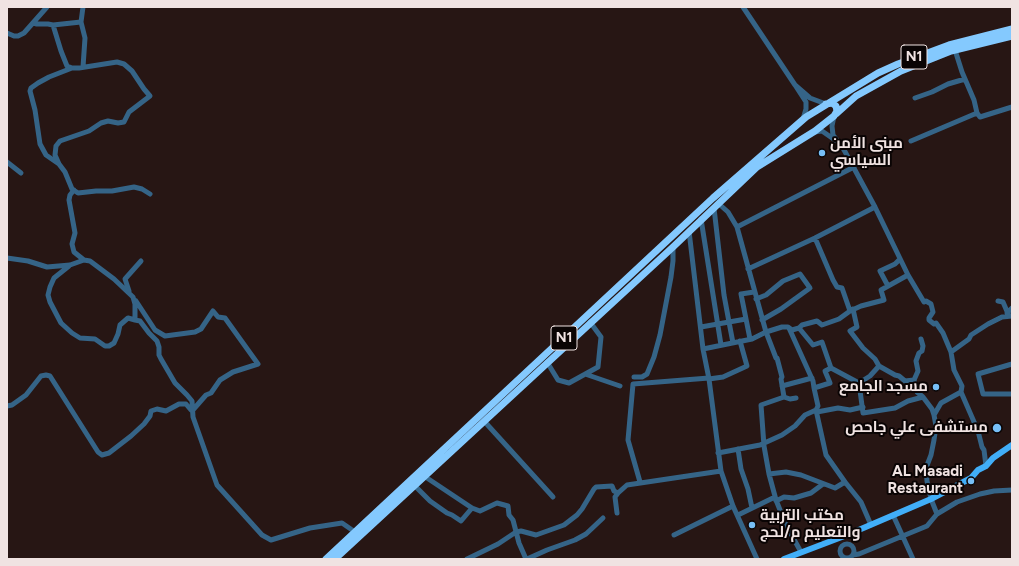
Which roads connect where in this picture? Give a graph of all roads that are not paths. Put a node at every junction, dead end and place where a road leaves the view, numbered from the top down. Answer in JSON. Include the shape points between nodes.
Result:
{"nodes":[{"id":1,"x":47,"y":7,"type":"edge"},
{"id":2,"x":83,"y":7,"type":"edge"},
{"id":3,"x":743,"y":7,"type":"edge"},
{"id":4,"x":81,"y":22,"type":"junction"},
{"id":5,"x":34,"y":23,"type":"junction"},
{"id":6,"x":54,"y":25,"type":"junction"},
{"id":7,"x":1012,"y":29,"type":"edge"},
{"id":8,"x":7,"y":33,"type":"edge"},
{"id":9,"x":1012,"y":36,"type":"edge"},
{"id":10,"x":955,"y":50,"type":"junction"},
{"id":11,"x":83,"y":67,"type":"junction"},
{"id":12,"x":72,"y":68,"type":"junction"},
{"id":13,"x":965,"y":79,"type":"junction"},
{"id":14,"x":795,"y":85,"type":"junction"},
{"id":15,"x":915,"y":98,"type":"dead end"},
{"id":16,"x":826,"y":104,"type":"junction"},
{"id":17,"x":1012,"y":107,"type":"edge"},
{"id":18,"x":977,"y":113,"type":"junction"},
{"id":19,"x":834,"y":116,"type":"junction"},
{"id":20,"x":803,"y":119,"type":"junction"},
{"id":21,"x":813,"y":132,"type":"junction"},
{"id":22,"x":911,"y":141,"type":"dead end"},
{"id":23,"x":843,"y":148,"type":"junction"},
{"id":24,"x":7,"y":162,"type":"edge"},
{"id":25,"x":59,"y":164,"type":"junction"},
{"id":26,"x":854,"y":168,"type":"junction"},
{"id":27,"x":21,"y":173,"type":"dead end"},
{"id":28,"x":74,"y":190,"type":"junction"},
{"id":29,"x":150,"y":194,"type":"dead end"},
{"id":30,"x":716,"y":206,"type":"junction"},
{"id":31,"x":875,"y":207,"type":"junction"},
{"id":32,"x":701,"y":219,"type":"junction"},
{"id":33,"x":737,"y":227,"type":"junction"},
{"id":34,"x":689,"y":231,"type":"junction"},
{"id":35,"x":815,"y":238,"type":"junction"},
{"id":36,"x":673,"y":247,"type":"junction"},
{"id":37,"x":7,"y":258,"type":"edge"},
{"id":38,"x":900,"y":259,"type":"junction"},
{"id":39,"x":84,"y":260,"type":"junction"},
{"id":40,"x":141,"y":262,"type":"dead end"},
{"id":41,"x":70,"y":265,"type":"junction"},
{"id":42,"x":748,"y":269,"type":"junction"},
{"id":43,"x":908,"y":275,"type":"junction"},
{"id":44,"x":888,"y":286,"type":"junction"},
{"id":45,"x":754,"y":292,"type":"junction"},
{"id":46,"x":134,"y":297,"type":"junction"},
{"id":47,"x":756,"y":299,"type":"junction"},
{"id":48,"x":998,"y":301,"type":"dead end"},
{"id":49,"x":1012,"y":308,"type":"edge"},
{"id":50,"x":851,"y":310,"type":"junction"},
{"id":51,"x":1009,"y":315,"type":"edge"},
{"id":52,"x":746,"y":319,"type":"junction"},
{"id":53,"x":135,"y":320,"type":"junction"},
{"id":54,"x":762,"y":320,"type":"junction"},
{"id":55,"x":590,"y":322,"type":"junction"},
{"id":56,"x":729,"y":322,"type":"junction"},
{"id":57,"x":718,"y":324,"type":"junction"},
{"id":58,"x":701,"y":327,"type":"junction"},
{"id":59,"x":788,"y":327,"type":"junction"},
{"id":60,"x":799,"y":328,"type":"junction"},
{"id":61,"x":766,"y":332,"type":"junction"},
{"id":62,"x":750,"y":339,"type":"junction"},
{"id":63,"x":921,"y":339,"type":"dead end"},
{"id":64,"x":740,"y":341,"type":"junction"},
{"id":65,"x":733,"y":343,"type":"junction"},
{"id":66,"x":721,"y":346,"type":"junction"},
{"id":67,"x":704,"y":349,"type":"junction"},
{"id":68,"x":951,"y":352,"type":"junction"},
{"id":69,"x":547,"y":362,"type":"junction"},
{"id":70,"x":1012,"y":364,"type":"edge"},
{"id":71,"x":879,"y":366,"type":"junction"},
{"id":72,"x":831,"y":368,"type":"junction"},
{"id":73,"x":585,"y":374,"type":"junction"},
{"id":74,"x":634,"y":377,"type":"dead end"},
{"id":75,"x":709,"y":378,"type":"junction"},
{"id":76,"x":812,"y":378,"type":"junction"},
{"id":77,"x":914,"y":380,"type":"junction"},
{"id":78,"x":859,"y":383,"type":"junction"},
{"id":79,"x":620,"y":386,"type":"dead end"},
{"id":80,"x":782,"y":386,"type":"junction"},
{"id":81,"x":814,"y":388,"type":"junction"},
{"id":82,"x":962,"y":392,"type":"junction"},
{"id":83,"x":1012,"y":394,"type":"edge"},
{"id":84,"x":784,"y":397,"type":"junction"},
{"id":85,"x":923,"y":397,"type":"junction"},
{"id":86,"x":796,"y":398,"type":"dead end"},
{"id":87,"x":7,"y":406,"type":"edge"},
{"id":88,"x":863,"y":407,"type":"junction"},
{"id":89,"x":192,"y":411,"type":"junction"},
{"id":90,"x":816,"y":411,"type":"junction"},
{"id":91,"x":934,"y":414,"type":"junction"},
{"id":92,"x":484,"y":420,"type":"junction"},
{"id":93,"x":764,"y":444,"type":"junction"},
{"id":94,"x":1012,"y":445,"type":"edge"},
{"id":95,"x":738,"y":450,"type":"junction"},
{"id":96,"x":718,"y":453,"type":"junction"},
{"id":97,"x":986,"y":466,"type":"junction"},
{"id":98,"x":721,"y":471,"type":"junction"},
{"id":99,"x":769,"y":474,"type":"junction"},
{"id":100,"x":424,"y":476,"type":"junction"},
{"id":101,"x":640,"y":482,"type":"junction"},
{"id":102,"x":845,"y":482,"type":"junction"},
{"id":103,"x":823,"y":484,"type":"junction"},
{"id":104,"x":414,"y":485,"type":"junction"},
{"id":105,"x":1012,"y":490,"type":"edge"},
{"id":106,"x":618,"y":492,"type":"junction"},
{"id":107,"x":553,"y":497,"type":"dead end"},
{"id":108,"x":776,"y":499,"type":"junction"},
{"id":109,"x":931,"y":499,"type":"junction"},
{"id":110,"x":734,"y":506,"type":"junction"},
{"id":111,"x":472,"y":508,"type":"junction"},
{"id":112,"x":752,"y":508,"type":"junction"},
{"id":113,"x":617,"y":513,"type":"dead end"},
{"id":114,"x":937,"y":514,"type":"junction"},
{"id":115,"x":738,"y":515,"type":"junction"},
{"id":116,"x":893,"y":515,"type":"junction"},
{"id":117,"x":603,"y":518,"type":"dead end"},
{"id":118,"x":871,"y":525,"type":"junction"},
{"id":119,"x":355,"y":532,"type":"junction"},
{"id":120,"x":847,"y":535,"type":"junction"},
{"id":121,"x":674,"y":536,"type":"dead end"},
{"id":122,"x":903,"y":536,"type":"junction"},
{"id":123,"x":834,"y":540,"type":"junction"},
{"id":124,"x":852,"y":546,"type":"junction"},
{"id":125,"x":801,"y":552,"type":"junction"},
{"id":126,"x":841,"y":556,"type":"edge"},
{"id":127,"x":850,"y":557,"type":"edge"},
{"id":128,"x":326,"y":559,"type":"edge"},
{"id":129,"x":335,"y":559,"type":"edge"},
{"id":130,"x":467,"y":559,"type":"edge"},
{"id":131,"x":526,"y":559,"type":"edge"},
{"id":132,"x":757,"y":559,"type":"edge"},
{"id":133,"x":784,"y":559,"type":"edge"},
{"id":134,"x":913,"y":559,"type":"edge"}],
"edges":[{"from":1,"to":5,"type":"street"},
{"from":2,"to":4,"type":"street"},
{"from":3,"to":14,"type":"street"},
{"from":4,"to":6,"type":"street"},
{"from":4,"to":11,"type":"street","via":[[84,38]]},
{"from":5,"to":6,"type":"street"},
{"from":5,"to":8,"type":"street","via":[[18,36]]},
{"from":6,"to":12,"type":"street","via":[[64,60],[67,66]]},
{"from":7,"to":16,"type":"highway","number":"N1","via":[[919,55],[878,73]]},
{"from":9,"to":10,"type":"highway","name":"N1","number":"N1"},
{"from":10,"to":13,"type":"street"},
{"from":10,"to":19,"type":"highway","name":"N1","number":"N1","via":[[901,71],[856,96]]},
{"from":11,"to":12,"type":"street"},
{"from":11,"to":25,"type":"street","via":[[117,62],[124,64],[150,96],[129,112],[124,122],[101,123],[89,131],[60,141],[56,146],[55,155]]},
{"from":12,"to":25,"type":"street","via":[[49,77],[30,91],[40,144],[46,156]]},
{"from":13,"to":15,"type":"street"},
{"from":13,"to":18,"type":"street"},
{"from":14,"to":16,"type":"street","via":[[810,98]]},
{"from":14,"to":20,"type":"street","via":[[806,102]]},
{"from":16,"to":19,"type":"highway","via":[[832,103],[836,106],[837,112]]},
{"from":16,"to":20,"type":"highway","number":"N1"},
{"from":17,"to":18,"type":"street","via":[[980,117]]},
{"from":18,"to":22,"type":"street"},
{"from":19,"to":21,"type":"highway","name":"N1"},
{"from":19,"to":23,"type":"street","via":[[833,135]]},
{"from":20,"to":21,"type":"highway","via":[[802,128],[807,132]]},
{"from":20,"to":119,"type":"highway","number":"N1","via":[[713,198]]},
{"from":21,"to":23,"type":"street","via":[[826,133]]},
{"from":21,"to":30,"type":"highway","name":"N1","number":"N1","via":[[757,167]]},
{"from":23,"to":26,"type":"street"},
{"from":24,"to":27,"type":"street"},
{"from":25,"to":28,"type":"street"},
{"from":26,"to":31,"type":"street"},
{"from":26,"to":33,"type":"street"},
{"from":28,"to":29,"type":"street","via":[[78,193],[134,187]]},
{"from":28,"to":39,"type":"street","via":[[68,200],[75,233],[72,244],[74,252]]},
{"from":30,"to":32,"type":"highway","name":"N1","number":"N1"},
{"from":30,"to":33,"type":"street","via":[[728,212]]},
{"from":30,"to":56,"type":"street","via":[[724,296]]},
{"from":31,"to":35,"type":"street"},
{"from":31,"to":38,"type":"street"},
{"from":32,"to":34,"type":"highway","name":"N1","number":"N1"},
{"from":32,"to":57,"type":"street"},
{"from":33,"to":42,"type":"street"},
{"from":34,"to":36,"type":"highway","name":"N1","number":"N1"},
{"from":34,"to":58,"type":"street"},
{"from":35,"to":42,"type":"street"},
{"from":35,"to":50,"type":"street","via":[[833,280],[837,287],[842,288]]},
{"from":36,"to":55,"type":"highway","name":"N1","number":"N1"},
{"from":36,"to":74,"type":"street","via":[[671,277],[654,357],[647,374]]},
{"from":37,"to":41,"type":"street","via":[[47,267]]},
{"from":38,"to":43,"type":"street"},
{"from":38,"to":44,"type":"street","via":[[880,271]]},
{"from":39,"to":41,"type":"street"},
{"from":39,"to":46,"type":"street","via":[[100,268]]},
{"from":40,"to":46,"type":"street","via":[[125,279]]},
{"from":41,"to":53,"type":"street","via":[[54,278],[48,295],[62,323],[72,333],[80,338],[94,339],[109,346],[114,343],[120,325],[128,318]]},
{"from":42,"to":45,"type":"street"},
{"from":43,"to":44,"type":"street"},
{"from":43,"to":68,"type":"street","via":[[924,302],[931,304],[933,312],[928,318],[936,323],[943,333]]},
{"from":44,"to":50,"type":"street","via":[[881,290],[884,300]]},
{"from":45,"to":47,"type":"street"},
{"from":45,"to":52,"type":"street","via":[[741,294]]},
{"from":46,"to":53,"type":"street"},
{"from":46,"to":89,"type":"street","via":[[155,330],[165,336],[201,329],[213,311],[218,317],[225,318],[258,364],[233,372],[220,380],[211,393]]},
{"from":47,"to":54,"type":"street"},
{"from":47,"to":54,"type":"street","via":[[766,295],[783,281],[800,274],[810,288],[781,310]]},
{"from":48,"to":51,"type":"street","via":[[1003,302]]},
{"from":49,"to":51,"type":"street"},
{"from":50,"to":60,"type":"street","via":[[839,320],[822,325],[817,321]]},
{"from":50,"to":71,"type":"street","via":[[858,327],[850,331]]},
{"from":51,"to":68,"type":"street","via":[[988,324]]},
{"from":52,"to":56,"type":"street"},
{"from":52,"to":62,"type":"street"},
{"from":53,"to":89,"type":"street","via":[[140,321],[149,334],[158,340],[161,359],[175,383],[192,401]]},
{"from":54,"to":61,"type":"street"},
{"from":55,"to":69,"type":"highway","name":"N1","number":"N1"},
{"from":55,"to":73,"type":"street","via":[[601,337],[598,366]]},
{"from":56,"to":57,"type":"street"},
{"from":56,"to":65,"type":"street"},
{"from":57,"to":58,"type":"street"},
{"from":57,"to":66,"type":"street"},
{"from":58,"to":67,"type":"street"},
{"from":59,"to":60,"type":"street","via":[[792,330]]},
{"from":59,"to":61,"type":"street"},
{"from":59,"to":76,"type":"street"},
{"from":60,"to":72,"type":"street","via":[[813,345],[822,342]]},
{"from":61,"to":62,"type":"street"},
{"from":61,"to":80,"type":"street","via":[[777,358]]},
{"from":62,"to":64,"type":"street"},
{"from":63,"to":77,"type":"street","via":[[923,346],[916,361],[918,371]]},
{"from":64,"to":65,"type":"street"},
{"from":64,"to":75,"type":"street","via":[[747,366],[723,377]]},
{"from":65,"to":66,"type":"street"},
{"from":66,"to":67,"type":"street"},
{"from":67,"to":75,"type":"street"},
{"from":68,"to":82,"type":"street"},
{"from":69,"to":73,"type":"street","via":[[558,380],[569,383]]},
{"from":69,"to":92,"type":"highway","name":"N1","number":"N1"},
{"from":70,"to":83,"type":"street","via":[[978,374],[983,394]]},
{"from":71,"to":77,"type":"street","via":[[905,381]]},
{"from":71,"to":78,"type":"street"},
{"from":72,"to":78,"type":"street"},
{"from":72,"to":81,"type":"street","via":[[825,371],[830,383]]},
{"from":73,"to":79,"type":"street"},
{"from":75,"to":96,"type":"street"},
{"from":75,"to":101,"type":"street","via":[[633,384],[628,440]]},
{"from":76,"to":80,"type":"street"},
{"from":76,"to":81,"type":"street"},
{"from":77,"to":85,"type":"street","via":[[917,392]]},
{"from":78,"to":88,"type":"street"},
{"from":80,"to":84,"type":"street"},
{"from":81,"to":90,"type":"street","via":[[818,406]]},
{"from":82,"to":91,"type":"street","via":[[941,403]]},
{"from":82,"to":97,"type":"street","via":[[978,431]]},
{"from":84,"to":86,"type":"street"},
{"from":84,"to":93,"type":"street","via":[[761,406]]},
{"from":85,"to":88,"type":"street","via":[[882,411],[863,413]]},
{"from":85,"to":91,"type":"street"},
{"from":87,"to":89,"type":"street","via":[[26,395],[41,376],[50,376],[102,455],[108,454],[131,436],[144,424],[151,410],[166,411],[179,404],[186,404]]},
{"from":88,"to":90,"type":"street"},
{"from":89,"to":119,"type":"street","via":[[217,486],[262,535],[271,540],[310,528],[342,523]]},
{"from":90,"to":93,"type":"street","via":[[805,415],[795,426]]},
{"from":90,"to":102,"type":"street","via":[[826,455]]},
{"from":91,"to":109,"type":"street","via":[[934,440],[926,468]]},
{"from":92,"to":100,"type":"highway","name":"N1","number":"N1"},
{"from":92,"to":107,"type":"street"},
{"from":93,"to":95,"type":"street"},
{"from":93,"to":99,"type":"street"},
{"from":94,"to":97,"type":"main road"},
{"from":95,"to":96,"type":"street"},
{"from":95,"to":112,"type":"street"},
{"from":96,"to":98,"type":"street"},
{"from":97,"to":109,"type":"main road","via":[[968,480]]},
{"from":98,"to":101,"type":"street"},
{"from":98,"to":110,"type":"street"},
{"from":99,"to":103,"type":"street","via":[[786,472]]},
{"from":99,"to":108,"type":"street"},
{"from":100,"to":104,"type":"highway","name":"N1","number":"N1"},
{"from":100,"to":111,"type":"street"},
{"from":101,"to":106,"type":"street","via":[[627,485]]},
{"from":102,"to":103,"type":"street","via":[[835,488]]},
{"from":102,"to":118,"type":"street","via":[[861,502]]},
{"from":103,"to":108,"type":"street","via":[[811,494]]},
{"from":104,"to":111,"type":"street","via":[[430,501],[461,520]]},
{"from":104,"to":129,"type":"highway","name":"N1","number":"N1"},
{"from":105,"to":114,"type":"street","via":[[980,494],[957,502]]},
{"from":106,"to":113,"type":"street","via":[[615,499]]},
{"from":106,"to":130,"type":"street","via":[[614,491],[612,486],[596,487],[582,509],[564,525],[536,535],[516,532]]},
{"from":108,"to":112,"type":"street"},
{"from":108,"to":125,"type":"street","via":[[786,525]]},
{"from":109,"to":114,"type":"street"},
{"from":109,"to":116,"type":"main road"},
{"from":110,"to":115,"type":"street"},
{"from":110,"to":121,"type":"street"},
{"from":111,"to":131,"type":"street","via":[[480,510],[497,503],[508,506]]},
{"from":112,"to":115,"type":"street"},
{"from":114,"to":122,"type":"street","via":[[926,526]]},
{"from":115,"to":132,"type":"street"},
{"from":116,"to":118,"type":"main road"},
{"from":116,"to":122,"type":"street"},
{"from":117,"to":131,"type":"street","via":[[586,534],[575,540]]},
{"from":118,"to":120,"type":"main road"},
{"from":119,"to":128,"type":"highway","number":"N1"},
{"from":120,"to":123,"type":"main road"},
{"from":120,"to":124,"type":"street"},
{"from":122,"to":127,"type":"street"},
{"from":122,"to":134,"type":"street"},
{"from":123,"to":125,"type":"main road"},
{"from":123,"to":126,"type":"street"},
{"from":124,"to":126,"type":"street","via":[[845,544],[840,547]]},
{"from":124,"to":127,"type":"street","via":[[854,552]]},
{"from":125,"to":133,"type":"main road"},
{"from":126,"to":127,"type":"street"}]}
